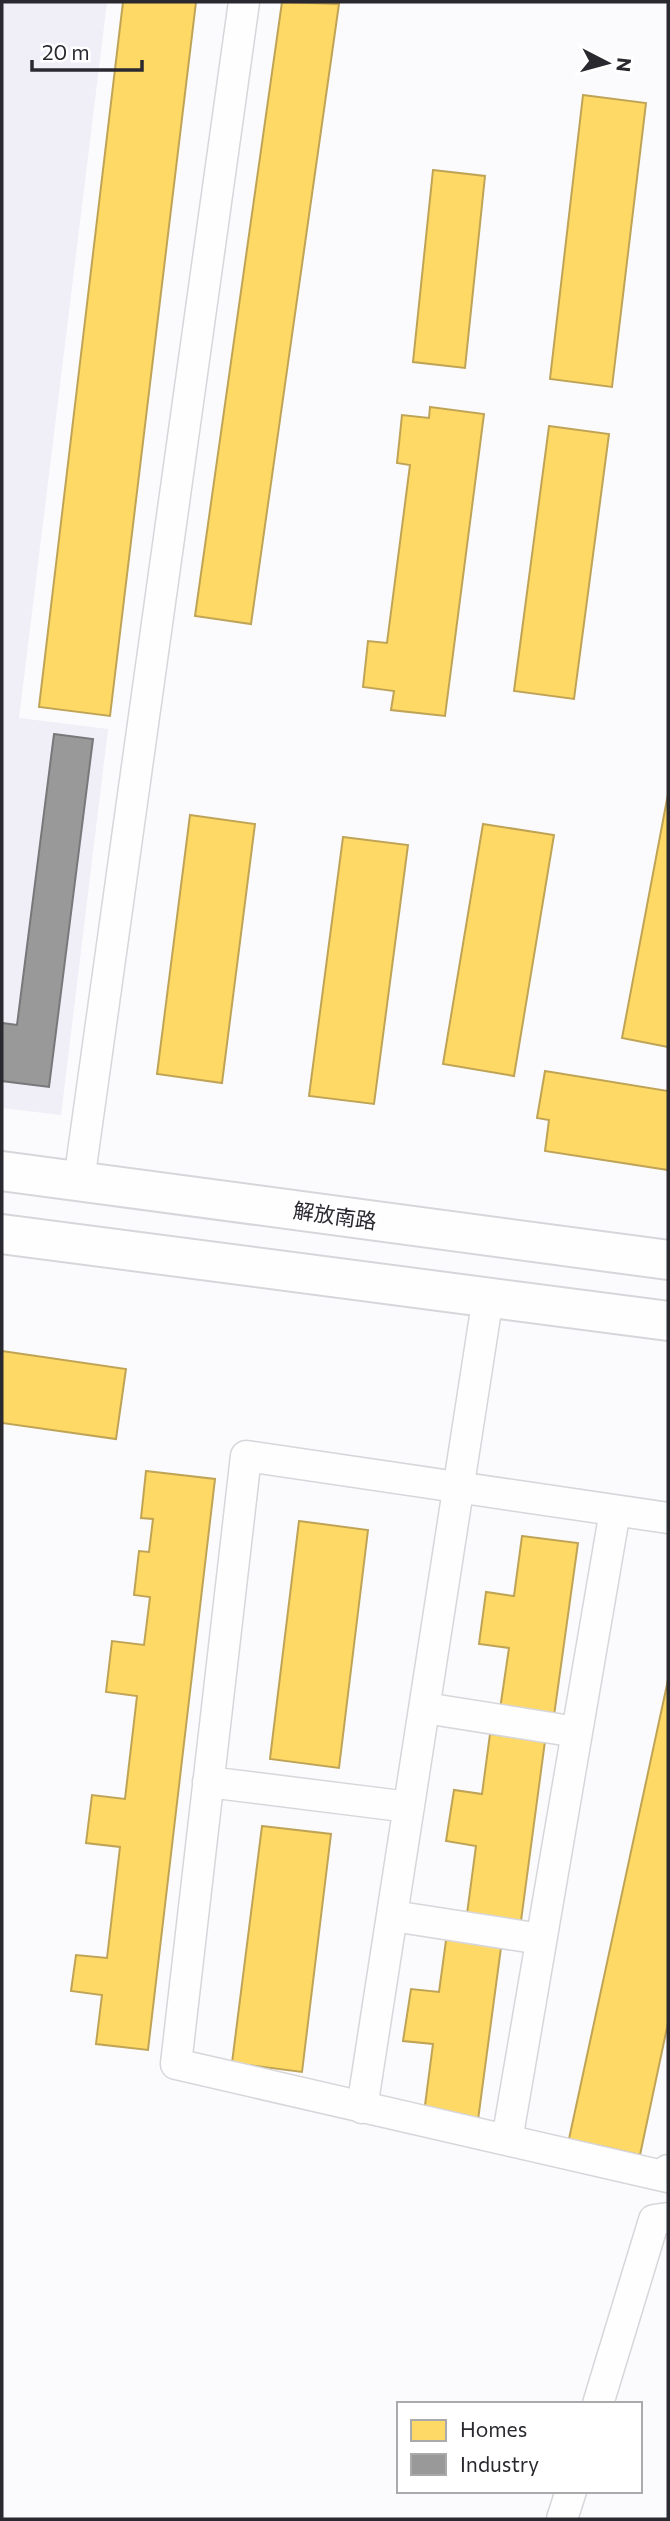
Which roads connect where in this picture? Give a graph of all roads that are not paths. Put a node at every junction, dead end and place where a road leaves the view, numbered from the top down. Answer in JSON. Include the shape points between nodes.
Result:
{"nodes":[{"id":1,"x":244,"y":2,"type":"edge"},
{"id":2,"x":2,"y":1171,"type":"edge"},
{"id":3,"x":79,"y":1181,"type":"junction"},
{"id":4,"x":2,"y":1234,"type":"edge"},
{"id":5,"x":668,"y":1260,"type":"edge"},
{"id":6,"x":488,"y":1297,"type":"junction"},
{"id":7,"x":668,"y":1321,"type":"edge"},
{"id":8,"x":459,"y":1487,"type":"junction"},
{"id":9,"x":615,"y":1511,"type":"junction"},
{"id":10,"x":668,"y":1518,"type":"edge"},
{"id":11,"x":425,"y":1708,"type":"junction"},
{"id":12,"x":577,"y":1732,"type":"junction"},
{"id":13,"x":208,"y":1782,"type":"junction"},
{"id":14,"x":410,"y":1807,"type":"junction"},
{"id":15,"x":393,"y":1916,"type":"junction"},
{"id":16,"x":541,"y":1939,"type":"junction"},
{"id":17,"x":362,"y":2108,"type":"junction"},
{"id":18,"x":507,"y":2140,"type":"junction"},
{"id":19,"x":668,"y":2170,"type":"edge"},
{"id":20,"x":668,"y":2218,"type":"edge"},
{"id":21,"x":599,"y":2402,"type":"edge"},
{"id":22,"x":570,"y":2493,"type":"edge"},
{"id":23,"x":562,"y":2519,"type":"edge"}],
"edges":[{"from":1,"to":3,"type":"street"},
{"from":2,"to":3,"type":"main road","name":"解放南路"},
{"from":3,"to":5,"type":"main road","name":"解放南路"},
{"from":4,"to":6,"type":"main road"},
{"from":6,"to":7,"type":"main road"},
{"from":6,"to":8,"type":"street"},
{"from":8,"to":9,"type":"street"},
{"from":8,"to":11,"type":"street"},
{"from":8,"to":13,"type":"street","via":[[246,1456]]},
{"from":9,"to":10,"type":"street"},
{"from":9,"to":12,"type":"street"},
{"from":11,"to":12,"type":"street"},
{"from":11,"to":14,"type":"street"},
{"from":12,"to":16,"type":"street"},
{"from":13,"to":14,"type":"street"},
{"from":13,"to":17,"type":"street","via":[[176,2064]]},
{"from":14,"to":15,"type":"street"},
{"from":15,"to":16,"type":"street"},
{"from":15,"to":17,"type":"street"},
{"from":16,"to":18,"type":"street"},
{"from":17,"to":18,"type":"street"},
{"from":18,"to":19,"type":"street","via":[[667,2177]]},
{"from":20,"to":21,"type":"street","via":[[654,2220]]},
{"from":22,"to":23,"type":"street"}]}
